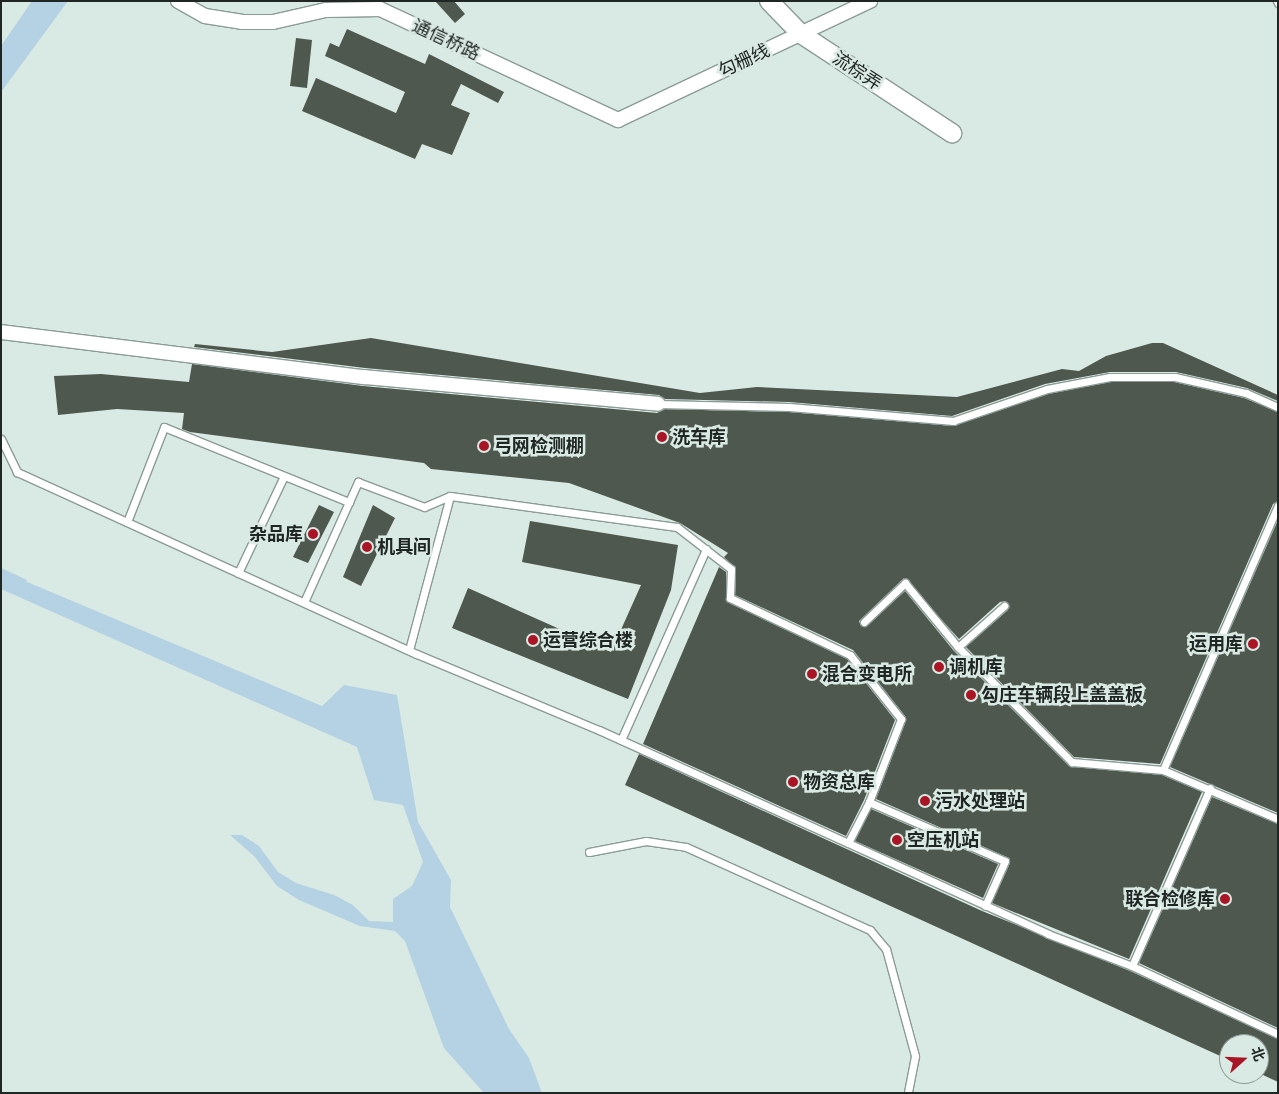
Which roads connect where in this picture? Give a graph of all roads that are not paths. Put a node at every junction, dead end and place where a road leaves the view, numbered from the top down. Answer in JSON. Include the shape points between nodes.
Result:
{"nodes":[{"id":1,"x":178,"y":1,"type":"edge"},
{"id":2,"x":769,"y":1,"type":"edge"},
{"id":3,"x":870,"y":1,"type":"edge"},
{"id":4,"x":801,"y":34,"type":"junction"},
{"id":5,"x":618,"y":120,"type":"joint"},
{"id":6,"x":952,"y":133,"type":"dead end"},
{"id":7,"x":1,"y":332,"type":"edge"},
{"id":8,"x":658,"y":404,"type":"joint"},
{"id":9,"x":1278,"y":407,"type":"edge"},
{"id":10,"x":1,"y":438,"type":"edge"},
{"id":11,"x":284,"y":476,"type":"junction"},
{"id":12,"x":450,"y":496,"type":"junction"},
{"id":13,"x":349,"y":502,"type":"junction"},
{"id":14,"x":1278,"y":506,"type":"edge"},
{"id":15,"x":127,"y":522,"type":"junction"},
{"id":16,"x":706,"y":549,"type":"junction"},
{"id":17,"x":238,"y":573,"type":"junction"},
{"id":18,"x":304,"y":602,"type":"junction"},
{"id":19,"x":1004,"y":606,"type":"dead end"},
{"id":20,"x":864,"y":622,"type":"dead end"},
{"id":21,"x":958,"y":647,"type":"junction"},
{"id":22,"x":409,"y":650,"type":"junction"},
{"id":23,"x":620,"y":740,"type":"junction"},
{"id":24,"x":1163,"y":770,"type":"junction"},
{"id":25,"x":1210,"y":788,"type":"junction"},
{"id":26,"x":869,"y":802,"type":"junction"},
{"id":27,"x":1278,"y":820,"type":"edge"},
{"id":28,"x":848,"y":844,"type":"junction"},
{"id":29,"x":589,"y":852,"type":"dead end"},
{"id":30,"x":985,"y":906,"type":"junction"},
{"id":31,"x":1132,"y":966,"type":"junction"},
{"id":32,"x":1278,"y":1034,"type":"edge"},
{"id":33,"x":908,"y":1093,"type":"edge"}],
"edges":[{"from":1,"to":5,"type":"street","name":"通信桥路","via":[[205,16],[242,22],[273,22],[326,10],[380,9]]},
{"from":2,"to":4,"type":"street","name":"流棕弄"},
{"from":3,"to":4,"type":"street","name":"勾栅线"},
{"from":4,"to":5,"type":"street","name":"勾栅线"},
{"from":4,"to":6,"type":"street","name":"流棕弄"},
{"from":7,"to":8,"type":"street","via":[[364,377]]},
{"from":8,"to":9,"type":"lane","via":[[789,407],[953,421],[1056,388],[1110,377],[1175,377],[1246,393]]},
{"from":10,"to":15,"type":"lane","via":[[17,472]]},
{"from":11,"to":13,"type":"lane"},
{"from":11,"to":15,"type":"lane","via":[[164,427]]},
{"from":11,"to":17,"type":"lane"},
{"from":12,"to":13,"type":"lane","via":[[424,507],[358,482]]},
{"from":12,"to":16,"type":"lane","via":[[677,527]]},
{"from":12,"to":22,"type":"lane"},
{"from":13,"to":18,"type":"lane"},
{"from":14,"to":24,"type":"lane"},
{"from":15,"to":17,"type":"lane"},
{"from":16,"to":23,"type":"lane"},
{"from":16,"to":26,"type":"lane","via":[[731,569],[730,598],[850,655],[902,719]]},
{"from":17,"to":18,"type":"lane"},
{"from":18,"to":22,"type":"lane"},
{"from":19,"to":21,"type":"lane"},
{"from":20,"to":21,"type":"lane","via":[[905,583]]},
{"from":21,"to":24,"type":"lane","via":[[1072,762]]},
{"from":22,"to":23,"type":"lane"},
{"from":23,"to":28,"type":"lane"},
{"from":24,"to":25,"type":"lane"},
{"from":25,"to":27,"type":"lane"},
{"from":25,"to":31,"type":"lane"},
{"from":26,"to":28,"type":"lane"},
{"from":26,"to":30,"type":"lane","via":[[1005,861]]},
{"from":28,"to":30,"type":"lane"},
{"from":29,"to":33,"type":"lane","via":[[646,841],[686,847],[870,930],[886,949],[915,1056]]},
{"from":30,"to":31,"type":"lane"},
{"from":31,"to":32,"type":"lane"}]}
